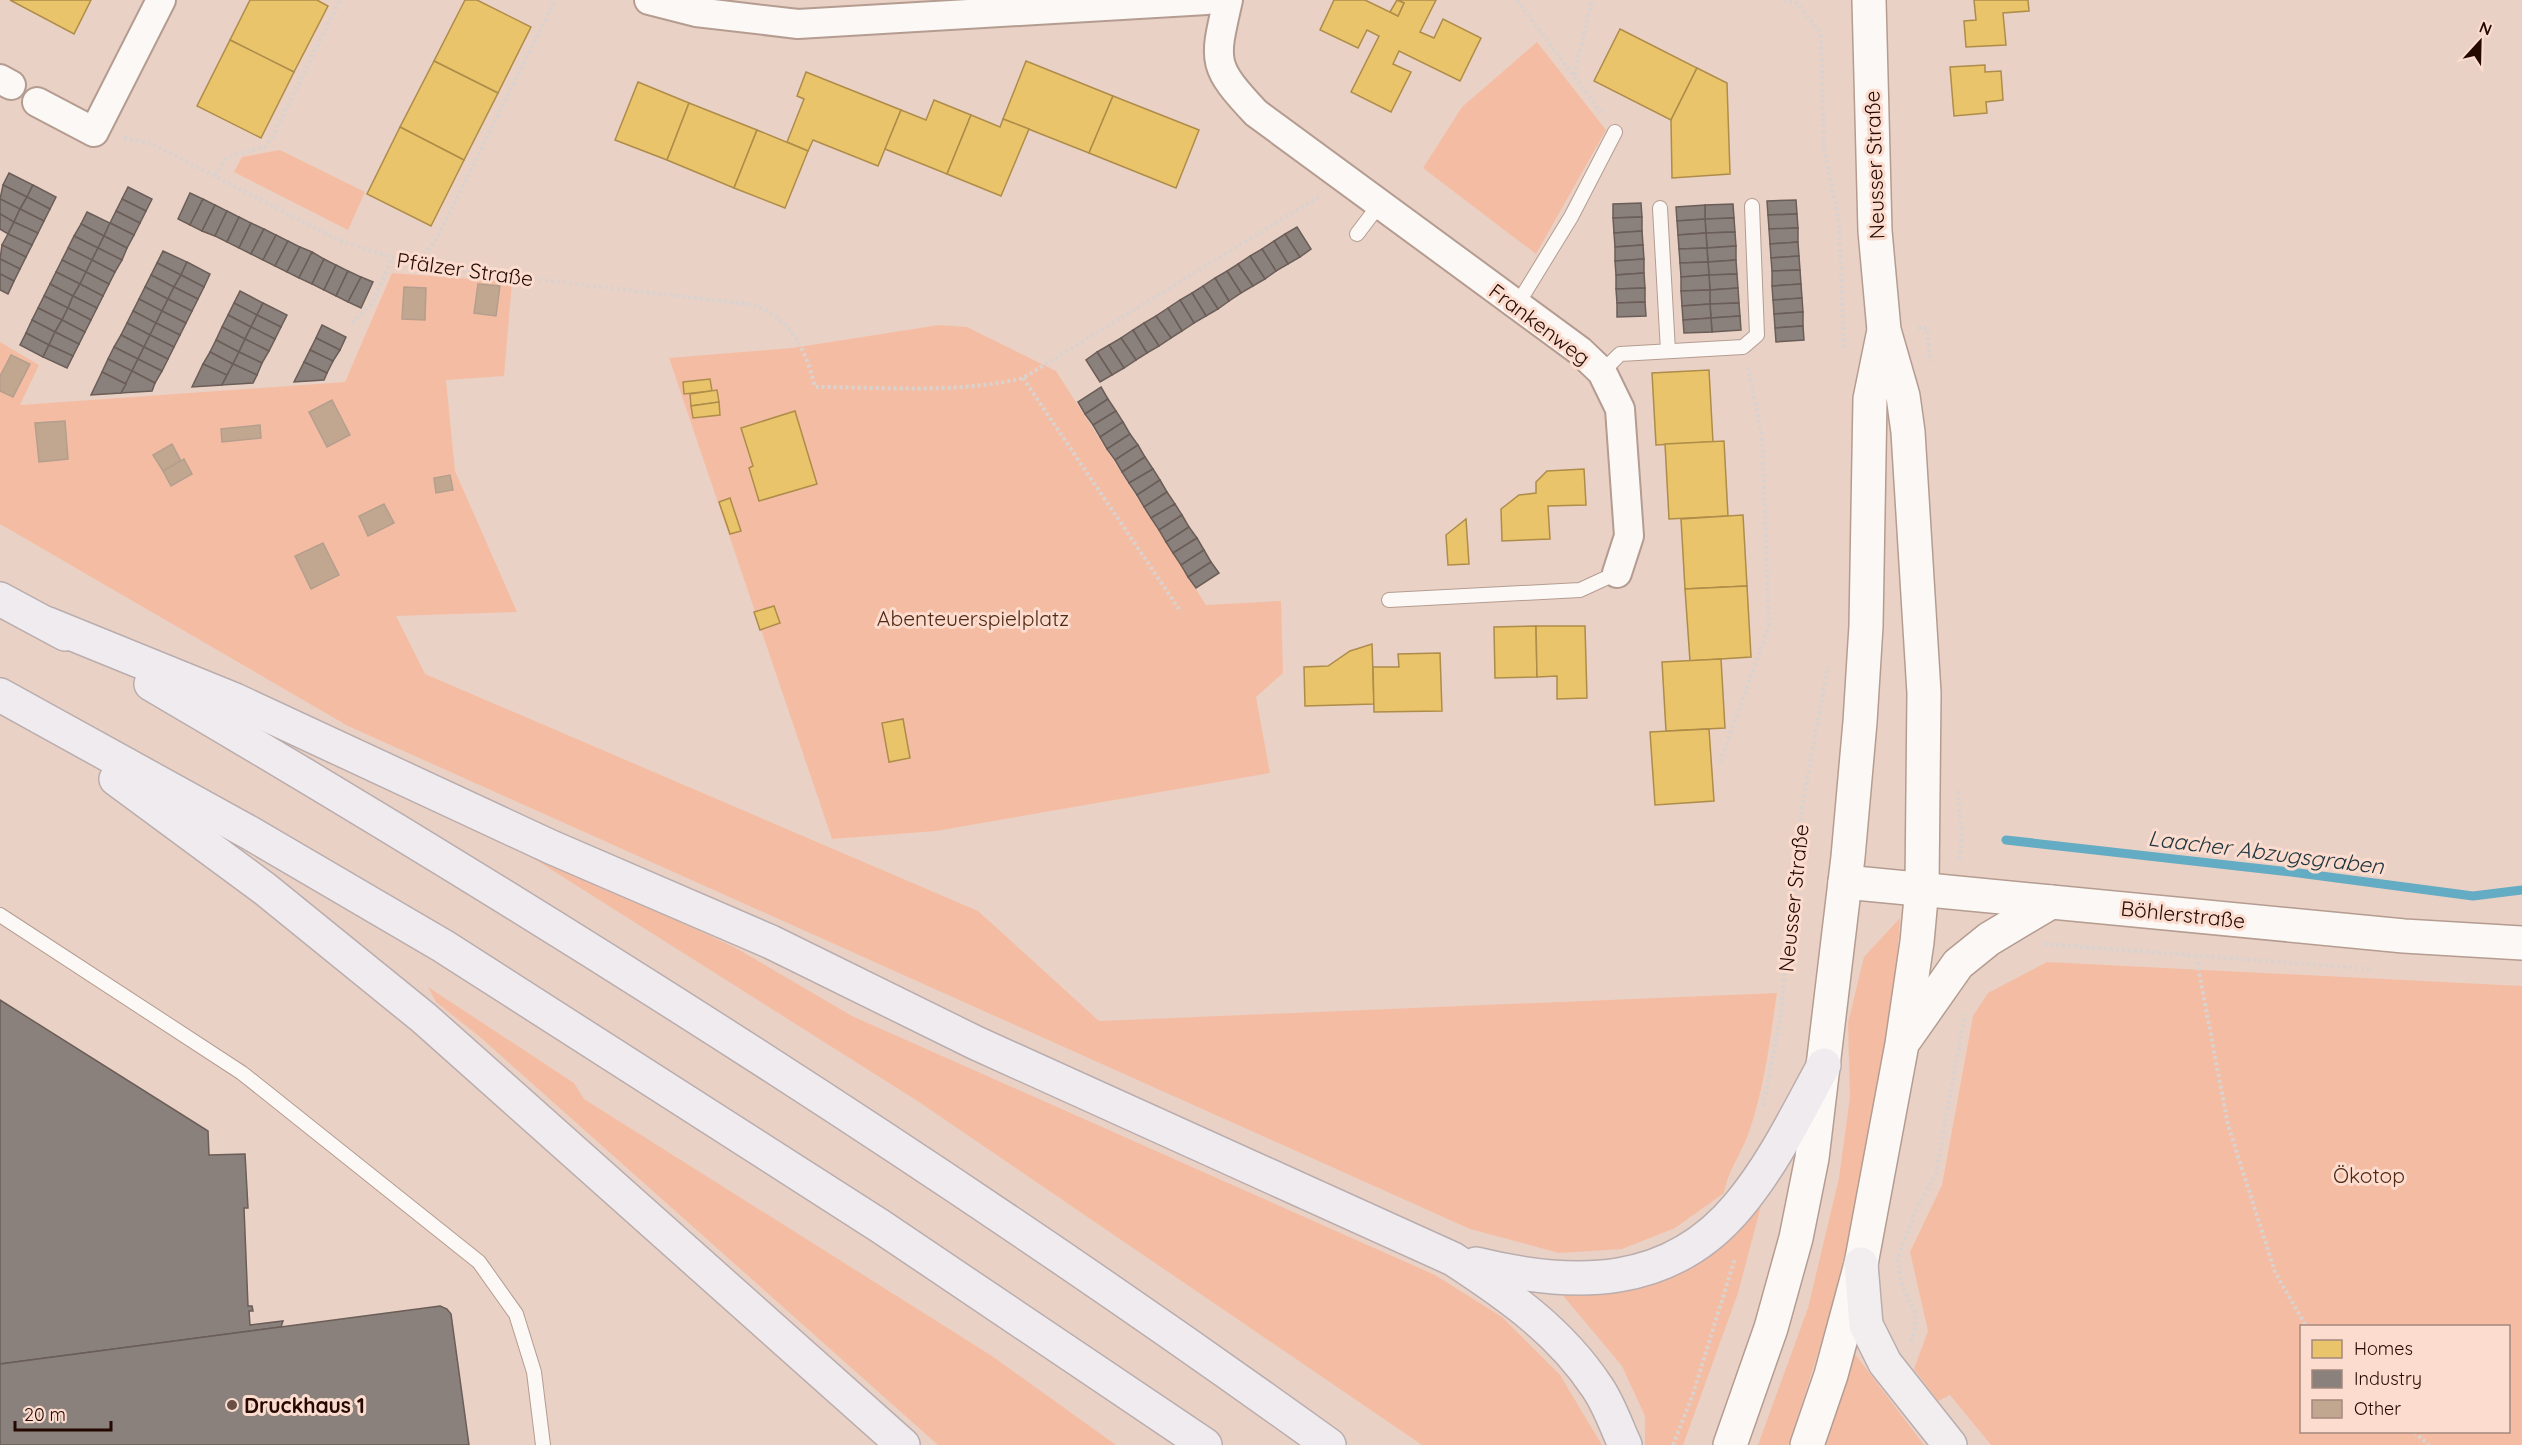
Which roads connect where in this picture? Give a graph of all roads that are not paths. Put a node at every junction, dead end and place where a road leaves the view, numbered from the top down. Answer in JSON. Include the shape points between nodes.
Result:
{"nodes":[{"id":1,"x":162,"y":0,"type":"edge"},
{"id":2,"x":649,"y":0,"type":"edge"},
{"id":3,"x":1207,"y":0,"type":"edge"},
{"id":4,"x":1228,"y":0,"type":"edge"},
{"id":5,"x":1869,"y":0,"type":"edge"},
{"id":6,"x":37,"y":102,"type":"dead end"},
{"id":7,"x":1615,"y":132,"type":"road end"},
{"id":8,"x":1379,"y":204,"type":"junction"},
{"id":9,"x":1752,"y":206,"type":"dead end"},
{"id":10,"x":1660,"y":208,"type":"dead end"},
{"id":11,"x":1358,"y":234,"type":"dead end"},
{"id":12,"x":1517,"y":305,"type":"junction"},
{"id":13,"x":1884,"y":330,"type":"junction"},
{"id":14,"x":1668,"y":351,"type":"junction"},
{"id":15,"x":1602,"y":372,"type":"junction"},
{"id":16,"x":1617,"y":573,"type":"joint"},
{"id":17,"x":0,"y":598,"type":"edge"},
{"id":18,"x":1389,"y":600,"type":"dead end"},
{"id":19,"x":48,"y":624,"type":"junction"},
{"id":20,"x":0,"y":695,"type":"edge"},
{"id":21,"x":1845,"y":882,"type":"junction"},
{"id":22,"x":1922,"y":888,"type":"junction"},
{"id":23,"x":2051,"y":902,"type":"junction"},
{"id":24,"x":0,"y":915,"type":"edge"},
{"id":25,"x":2522,"y":943,"type":"edge"},
{"id":26,"x":1902,"y":1044,"type":"junction"},
{"id":27,"x":1824,"y":1065,"type":"junction"},
{"id":28,"x":1453,"y":1259,"type":"junction"},
{"id":29,"x":1861,"y":1264,"type":"junction"},
{"id":30,"x":543,"y":1445,"type":"edge"},
{"id":31,"x":903,"y":1445,"type":"edge"},
{"id":32,"x":1205,"y":1445,"type":"edge"},
{"id":33,"x":1329,"y":1445,"type":"edge"},
{"id":34,"x":1625,"y":1445,"type":"edge"},
{"id":35,"x":1730,"y":1445,"type":"edge"},
{"id":36,"x":1807,"y":1445,"type":"edge"},
{"id":37,"x":1950,"y":1445,"type":"edge"}],
"edges":[{"from":1,"to":6,"type":"street","via":[[94,132]]},
{"from":2,"to":3,"type":"street","via":[[696,12],[798,24]]},
{"from":4,"to":8,"type":"street","name":"Frankenweg","via":[[1216,52],[1227,82],[1256,112]]},
{"from":5,"to":13,"type":"main road","name":"Neusser Straße","via":[[1875,231]]},
{"from":7,"to":12,"type":"lane","via":[[1571,217]]},
{"from":8,"to":11,"type":"lane"},
{"from":8,"to":12,"type":"street","name":"Frankenweg"},
{"from":9,"to":14,"type":"lane","via":[[1757,335],[1743,347]]},
{"from":10,"to":14,"type":"lane"},
{"from":12,"to":15,"type":"street","name":"Frankenweg"},
{"from":13,"to":21,"type":"main road","name":"Neusser Straße","via":[[1870,399],[1866,626]]},
{"from":13,"to":22,"type":"main road","name":"Neusser Straße","via":[[1903,396],[1908,432],[1924,693]]},
{"from":14,"to":15,"type":"lane","via":[[1620,354]]},
{"from":15,"to":16,"type":"street","name":"Frankenweg","via":[[1613,390],[1621,421],[1629,536]]},
{"from":16,"to":18,"type":"lane","name":"Frankenweg","via":[[1580,590]]},
{"from":17,"to":19,"type":"highway"},
{"from":19,"to":28,"type":"highway","via":[[235,700],[551,847],[771,942],[976,1043]]},
{"from":19,"to":33,"type":"highway","via":[[318,782],[645,982],[926,1165]]},
{"from":20,"to":31,"type":"highway","via":[[265,889],[424,1018]]},
{"from":20,"to":32,"type":"highway","via":[[250,833],[443,946],[880,1226]]},
{"from":21,"to":22,"type":"main road","name":"Böhlerstraße"},
{"from":21,"to":27,"type":"main road","name":"Neusser Straße"},
{"from":22,"to":23,"type":"main road","name":"Böhlerstraße"},
{"from":22,"to":26,"type":"main road","name":"Neusser Straße"},
{"from":23,"to":25,"type":"main road","name":"Böhlerstraße","via":[[2404,936]]},
{"from":23,"to":26,"type":"main road","via":[[1989,939],[1958,964]]},
{"from":24,"to":30,"type":"lane","via":[[242,1073],[478,1262],[516,1314],[534,1372]]},
{"from":26,"to":29,"type":"main road","name":"Neusser Straße"},
{"from":27,"to":28,"type":"highway","via":[[1779,1147],[1739,1206],[1710,1235],[1670,1261],[1626,1276],[1574,1280],[1517,1274]]},
{"from":27,"to":35,"type":"main road","name":"Neusser Straße","via":[[1812,1158],[1796,1238]]},
{"from":28,"to":34,"type":"highway","via":[[1516,1300],[1562,1341],[1598,1388]]},
{"from":29,"to":36,"type":"main road","name":"Neusser Straße"},
{"from":29,"to":37,"type":"highway","via":[[1866,1325],[1885,1363]]}]}
